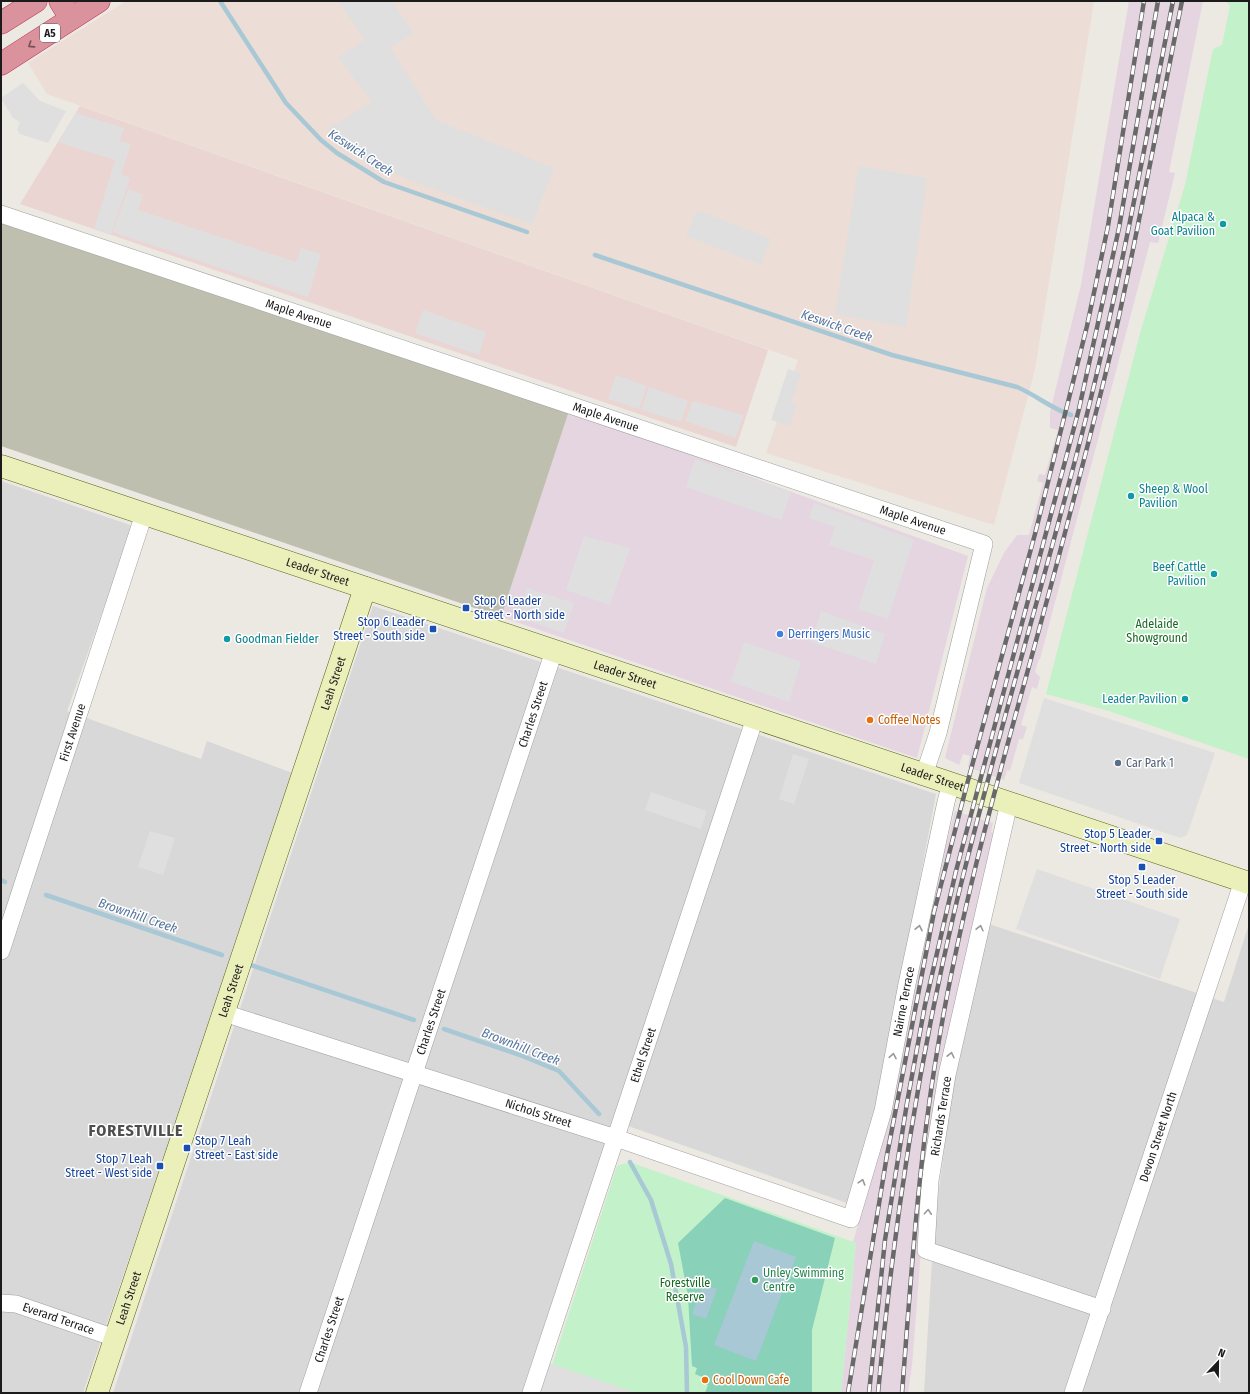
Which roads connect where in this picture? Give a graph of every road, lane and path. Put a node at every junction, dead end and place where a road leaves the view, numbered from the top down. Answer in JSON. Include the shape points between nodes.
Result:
{"nodes":[{"id":1,"x":36,"y":1,"type":"edge"},
{"id":2,"x":99,"y":1,"type":"edge"},
{"id":3,"x":66,"y":10,"type":"edge"},
{"id":4,"x":1,"y":23,"type":"edge"},
{"id":5,"x":1,"y":64,"type":"edge"},
{"id":6,"x":1,"y":214,"type":"edge"},
{"id":7,"x":1,"y":466,"type":"edge"},
{"id":8,"x":144,"y":514,"type":"junction"},
{"id":9,"x":365,"y":588,"type":"junction"},
{"id":10,"x":554,"y":651,"type":"junction"},
{"id":11,"x":755,"y":718,"type":"junction"},
{"id":12,"x":924,"y":775,"type":"junction"},
{"id":13,"x":951,"y":783,"type":"junction"},
{"id":14,"x":1009,"y":803,"type":"junction"},
{"id":15,"x":1246,"y":882,"type":"edge"},
{"id":16,"x":1,"y":951,"type":"edge"},
{"id":17,"x":224,"y":1013,"type":"junction"},
{"id":18,"x":414,"y":1073,"type":"junction"},
{"id":19,"x":616,"y":1138,"type":"junction"},
{"id":20,"x":851,"y":1219,"type":"joint"},
{"id":21,"x":1,"y":1303,"type":"edge"},
{"id":22,"x":1102,"y":1309,"type":"junction"},
{"id":23,"x":115,"y":1338,"type":"junction"},
{"id":24,"x":97,"y":1393,"type":"edge"},
{"id":25,"x":308,"y":1393,"type":"edge"},
{"id":26,"x":531,"y":1393,"type":"edge"},
{"id":27,"x":1073,"y":1393,"type":"edge"}],
"edges":[{"from":1,"to":4,"type":"highway"},
{"from":2,"to":3,"type":"highway","number":"A5"},
{"from":3,"to":5,"type":"highway","number":"A5","one_way":true},
{"from":6,"to":12,"type":"street","name":"Maple Avenue","via":[[984,544],[938,733]]},
{"from":7,"to":8,"type":"main road","name":"Leader Street"},
{"from":8,"to":9,"type":"main road","name":"Leader Street"},
{"from":8,"to":16,"type":"street","name":"First Avenue"},
{"from":9,"to":10,"type":"main road","name":"Leader Street"},
{"from":9,"to":17,"type":"main road","name":"Leah Street"},
{"from":10,"to":11,"type":"main road","name":"Leader Street"},
{"from":10,"to":18,"type":"street","name":"Charles Street"},
{"from":11,"to":12,"type":"main road","name":"Leader Street"},
{"from":11,"to":19,"type":"street","name":"Ethel Street"},
{"from":12,"to":13,"type":"main road","name":"Leader Street"},
{"from":13,"to":14,"type":"main road","name":"Leader Street"},
{"from":20,"to":13,"type":"street","name":"Nairne Terrace","one_way":true,"via":[[883,1111],[907,984]]},
{"from":14,"to":15,"type":"main road","name":"Leader Street"},
{"from":22,"to":14,"type":"street","name":"Richards Terrace","one_way":true,"via":[[926,1250],[930,1181],[947,1075]]},
{"from":15,"to":22,"type":"street","name":"Devon Street North"},
{"from":17,"to":18,"type":"street","name":"Nichols Street"},
{"from":17,"to":23,"type":"main road","name":"Leah Street"},
{"from":18,"to":19,"type":"street","name":"Nichols Street"},
{"from":18,"to":25,"type":"street","name":"Charles Street"},
{"from":19,"to":20,"type":"street","name":"Nichols Street"},
{"from":19,"to":26,"type":"street","name":"Ethel Street"},
{"from":21,"to":23,"type":"street","name":"Everard Terrace","via":[[16,1304]]},
{"from":22,"to":27,"type":"street","name":"Devon Street North"},
{"from":23,"to":24,"type":"main road","name":"Leah Street"}]}
